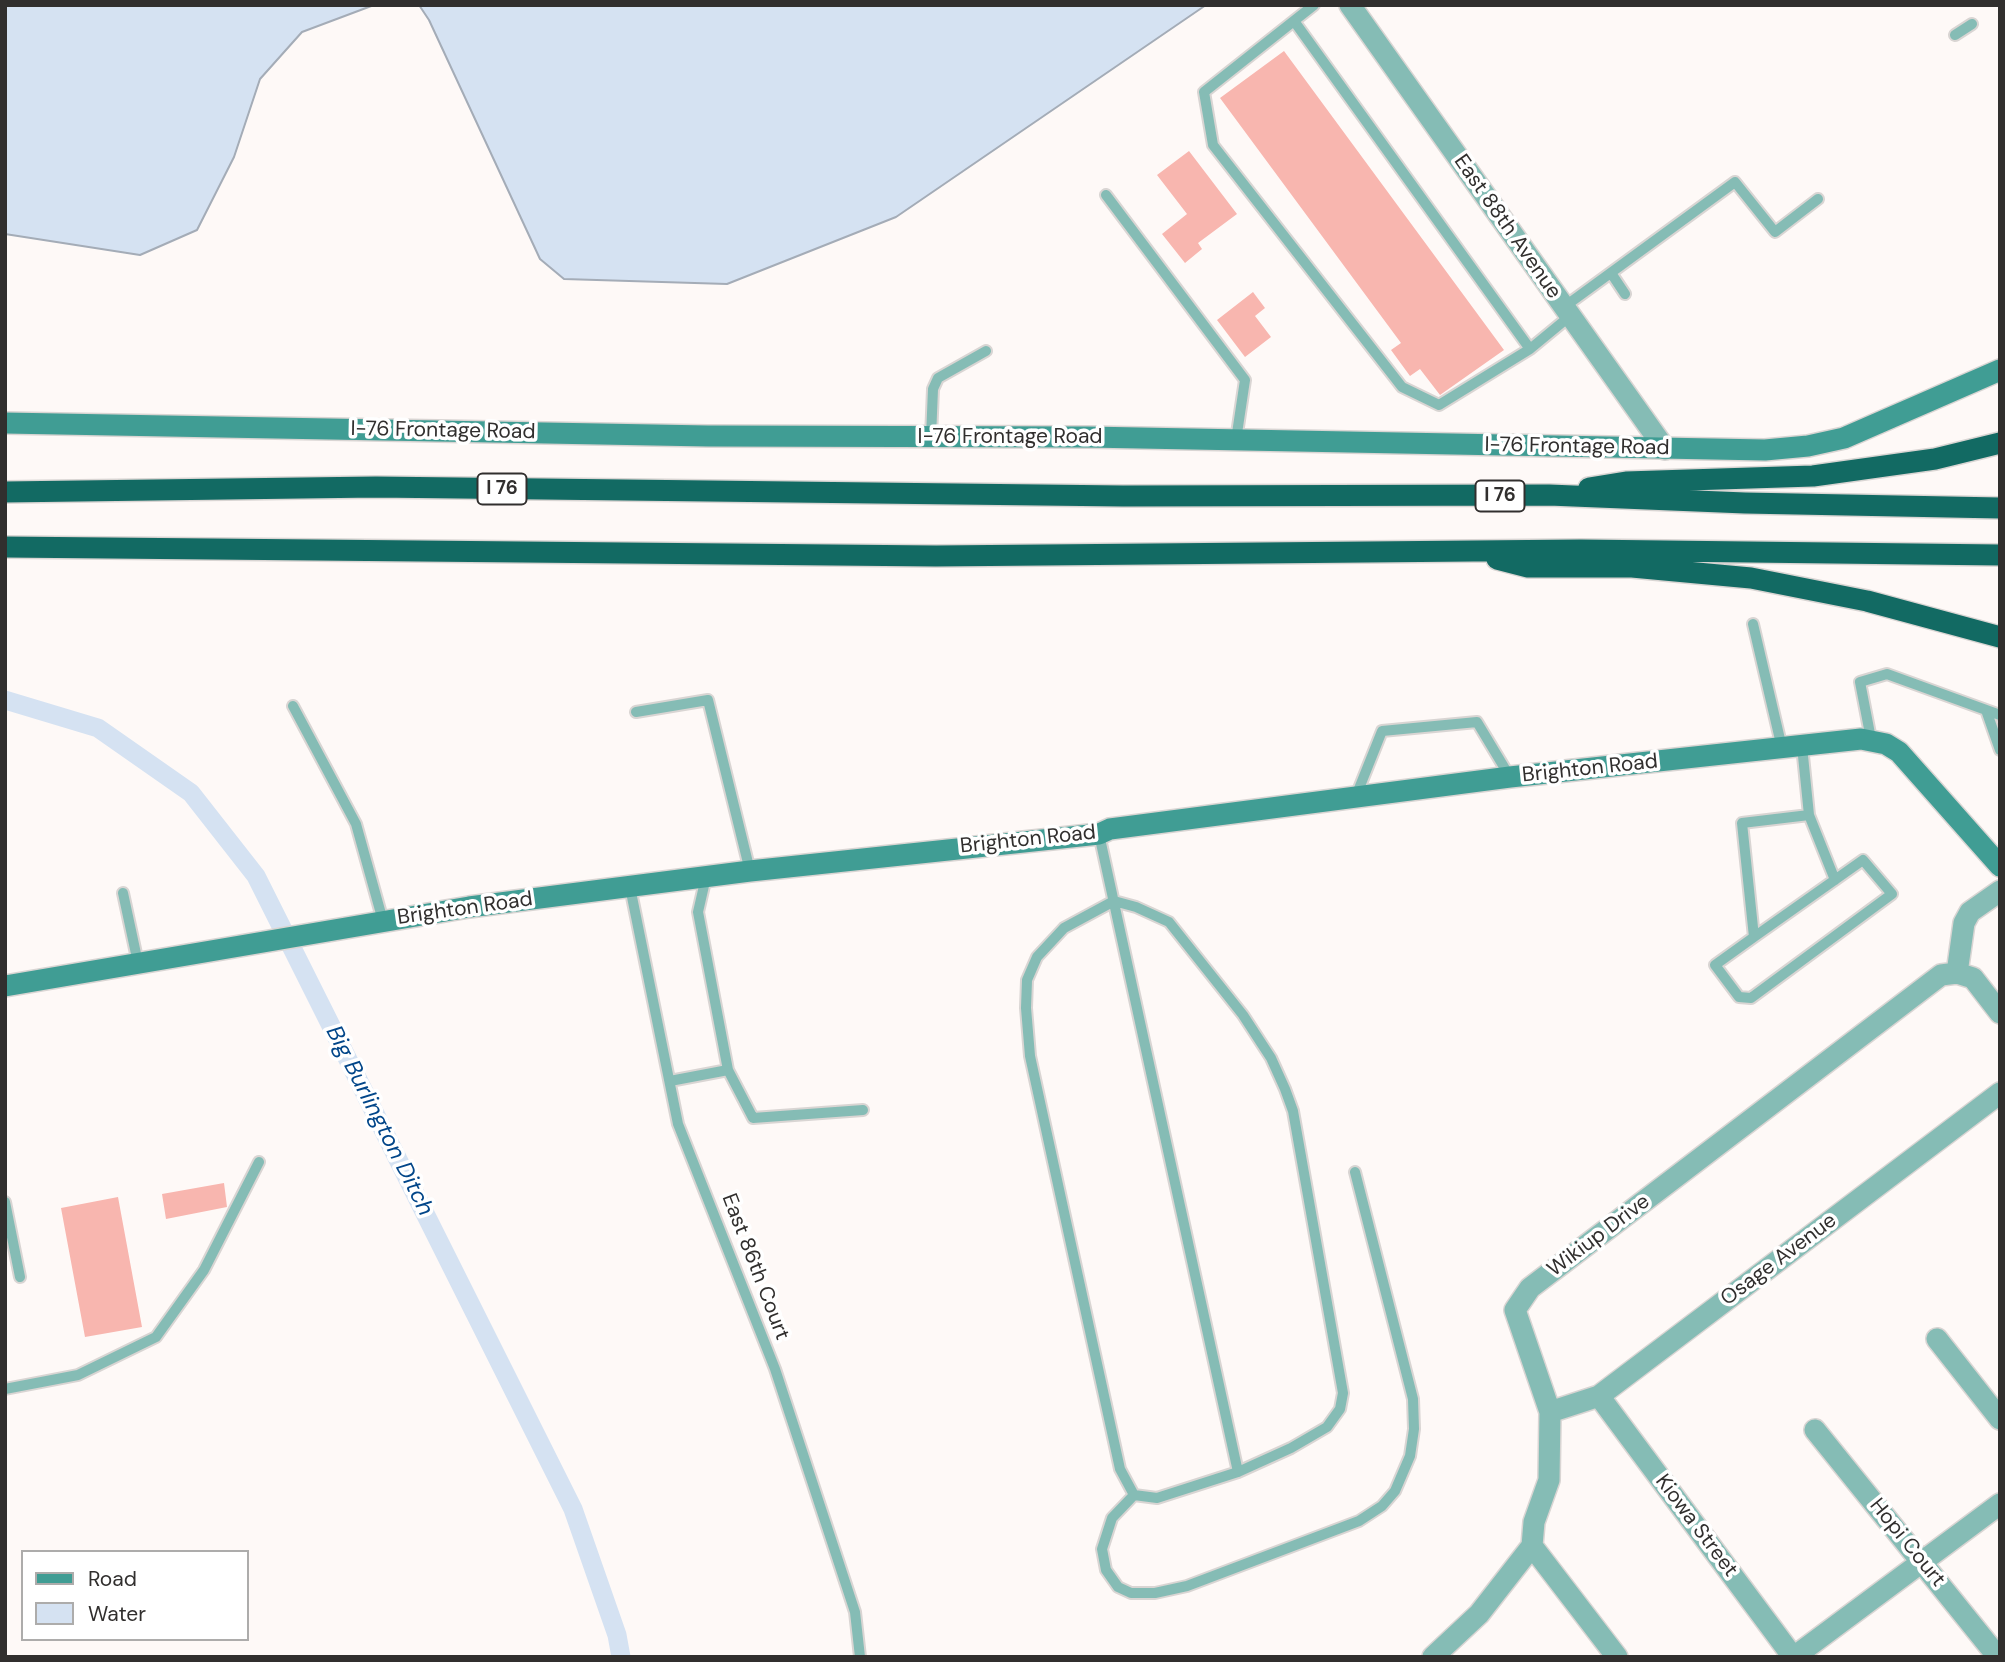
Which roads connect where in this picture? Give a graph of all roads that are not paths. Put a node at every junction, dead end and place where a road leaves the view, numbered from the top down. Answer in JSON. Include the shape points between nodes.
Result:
{"nodes":[{"id":1,"x":1314,"y":5,"type":"edge"},
{"id":2,"x":1350,"y":5,"type":"edge"},
{"id":3,"x":1294,"y":21,"type":"junction"},
{"id":4,"x":1972,"y":24,"type":"dead end"},
{"id":5,"x":1955,"y":35,"type":"dead end"},
{"id":6,"x":1106,"y":195,"type":"dead end"},
{"id":7,"x":1818,"y":199,"type":"dead end"},
{"id":8,"x":1611,"y":273,"type":"junction"},
{"id":9,"x":1625,"y":294,"type":"dead end"},
{"id":10,"x":1567,"y":312,"type":"junction"},
{"id":11,"x":1530,"y":349,"type":"junction"},
{"id":12,"x":986,"y":351,"type":"dead end"},
{"id":13,"x":2000,"y":370,"type":"edge"},
{"id":14,"x":5,"y":424,"type":"edge"},
{"id":15,"x":931,"y":437,"type":"junction"},
{"id":16,"x":1236,"y":440,"type":"junction"},
{"id":17,"x":2000,"y":443,"type":"edge"},
{"id":18,"x":1665,"y":449,"type":"junction"},
{"id":19,"x":5,"y":492,"type":"edge"},
{"id":20,"x":1549,"y":495,"type":"junction"},
{"id":21,"x":2000,"y":508,"type":"edge"},
{"id":22,"x":5,"y":547,"type":"edge"},
{"id":23,"x":1468,"y":552,"type":"junction"},
{"id":24,"x":2000,"y":555,"type":"edge"},
{"id":25,"x":1753,"y":624,"type":"dead end"},
{"id":26,"x":2000,"y":637,"type":"edge"},
{"id":27,"x":293,"y":706,"type":"dead end"},
{"id":28,"x":1986,"y":710,"type":"junction"},
{"id":29,"x":636,"y":712,"type":"dead end"},
{"id":30,"x":2000,"y":715,"type":"edge"},
{"id":31,"x":1871,"y":739,"type":"junction"},
{"id":32,"x":1792,"y":747,"type":"junction"},
{"id":33,"x":2000,"y":750,"type":"edge"},
{"id":34,"x":1510,"y":777,"type":"junction"},
{"id":35,"x":1355,"y":799,"type":"junction"},
{"id":36,"x":1809,"y":815,"type":"junction"},
{"id":37,"x":1099,"y":834,"type":"junction"},
{"id":38,"x":2000,"y":866,"type":"edge"},
{"id":39,"x":750,"y":871,"type":"junction"},
{"id":40,"x":706,"y":877,"type":"junction"},
{"id":41,"x":1835,"y":880,"type":"junction"},
{"id":42,"x":630,"y":887,"type":"junction"},
{"id":43,"x":2000,"y":891,"type":"edge"},
{"id":44,"x":123,"y":893,"type":"dead end"},
{"id":45,"x":1114,"y":901,"type":"junction"},
{"id":46,"x":383,"y":921,"type":"junction"},
{"id":47,"x":1754,"y":937,"type":"junction"},
{"id":48,"x":138,"y":962,"type":"junction"},
{"id":49,"x":1957,"y":973,"type":"junction"},
{"id":50,"x":5,"y":986,"type":"edge"},
{"id":51,"x":2000,"y":1013,"type":"edge"},
{"id":52,"x":728,"y":1070,"type":"junction"},
{"id":53,"x":670,"y":1081,"type":"junction"},
{"id":54,"x":2000,"y":1093,"type":"edge"},
{"id":55,"x":863,"y":1110,"type":"dead end"},
{"id":56,"x":259,"y":1162,"type":"dead end"},
{"id":57,"x":1355,"y":1172,"type":"dead end"},
{"id":58,"x":5,"y":1202,"type":"edge"},
{"id":59,"x":20,"y":1277,"type":"dead end"},
{"id":60,"x":1937,"y":1339,"type":"dead end"},
{"id":61,"x":5,"y":1390,"type":"edge"},
{"id":62,"x":1599,"y":1396,"type":"junction"},
{"id":63,"x":1550,"y":1412,"type":"junction"},
{"id":64,"x":2000,"y":1419,"type":"edge"},
{"id":65,"x":1815,"y":1430,"type":"dead end"},
{"id":66,"x":1238,"y":1472,"type":"junction"},
{"id":67,"x":1134,"y":1495,"type":"junction"},
{"id":68,"x":2000,"y":1504,"type":"edge"},
{"id":69,"x":1532,"y":1546,"type":"junction"},
{"id":70,"x":1922,"y":1561,"type":"junction"},
{"id":71,"x":860,"y":1657,"type":"edge"},
{"id":72,"x":1433,"y":1657,"type":"edge"},
{"id":73,"x":1617,"y":1657,"type":"edge"},
{"id":74,"x":1793,"y":1657,"type":"edge"},
{"id":75,"x":1998,"y":1657,"type":"edge"}],
"edges":[{"from":1,"to":3,"type":"lane"},
{"from":2,"to":10,"type":"street","name":"East 88th Avenue"},
{"from":3,"to":11,"type":"lane"},
{"from":3,"to":11,"type":"lane","via":[[1204,92],[1213,145],[1402,387],[1439,405]]},
{"from":4,"to":5,"type":"lane"},
{"from":6,"to":16,"type":"lane","via":[[1245,380]]},
{"from":7,"to":8,"type":"lane","via":[[1775,232],[1735,182]]},
{"from":8,"to":9,"type":"lane"},
{"from":8,"to":10,"type":"lane"},
{"from":10,"to":11,"type":"lane"},
{"from":10,"to":18,"type":"street","name":"East 88th Avenue"},
{"from":12,"to":15,"type":"lane","via":[[938,378],[933,389]]},
{"from":13,"to":18,"type":"street","name":"I-76 Frontage Road","via":[[1844,438],[1765,450]]},
{"from":14,"to":15,"type":"street","name":"I-76 Frontage Road"},
{"from":15,"to":16,"type":"street","name":"I-76 Frontage Road"},
{"from":16,"to":18,"type":"street","name":"I-76 Frontage Road"},
{"from":17,"to":20,"type":"highway","via":[[1935,459],[1813,475],[1626,482]]},
{"from":19,"to":20,"type":"highway","number":"I 76","via":[[376,487],[1123,496]]},
{"from":20,"to":21,"type":"highway","number":"I 76"},
{"from":22,"to":23,"type":"highway","via":[[923,556]]},
{"from":23,"to":24,"type":"highway"},
{"from":23,"to":26,"type":"highway","via":[[1528,567],[1632,567],[1751,578],[1867,601]]},
{"from":25,"to":32,"type":"lane"},
{"from":27,"to":46,"type":"lane","via":[[356,824]]},
{"from":28,"to":30,"type":"lane"},
{"from":28,"to":31,"type":"lane","via":[[1887,674],[1860,682]]},
{"from":28,"to":33,"type":"lane"},
{"from":29,"to":39,"type":"lane","via":[[708,700]]},
{"from":31,"to":32,"type":"street","name":"Brighton Road"},
{"from":31,"to":38,"type":"street","via":[[1894,747],[1907,758]]},
{"from":32,"to":34,"type":"street","name":"Brighton Road"},
{"from":32,"to":36,"type":"lane"},
{"from":34,"to":35,"type":"street","name":"Brighton Road"},
{"from":34,"to":35,"type":"lane","via":[[1477,722],[1382,731]]},
{"from":35,"to":37,"type":"street","name":"Brighton Road"},
{"from":36,"to":41,"type":"lane"},
{"from":36,"to":47,"type":"lane","via":[[1742,822]]},
{"from":37,"to":39,"type":"street","name":"Brighton Road"},
{"from":37,"to":45,"type":"lane"},
{"from":39,"to":40,"type":"street","name":"Brighton Road"},
{"from":40,"to":42,"type":"street","name":"Brighton Road"},
{"from":40,"to":52,"type":"lane","via":[[698,912]]},
{"from":41,"to":47,"type":"lane"},
{"from":41,"to":47,"type":"lane","via":[[1863,860],[1892,894],[1751,998],[1740,997],[1715,965]]},
{"from":42,"to":46,"type":"street","name":"Brighton Road"},
{"from":42,"to":53,"type":"lane","name":"East 86th Court"},
{"from":43,"to":49,"type":"street","via":[[1970,912],[1964,923]]},
{"from":44,"to":48,"type":"lane"},
{"from":45,"to":66,"type":"lane"},
{"from":45,"to":66,"type":"lane","via":[[1169,922],[1206,964],[1271,1058],[1293,1111],[1343,1393],[1340,1409],[1326,1427]]},
{"from":45,"to":67,"type":"lane","via":[[1064,928],[1037,957],[1027,980],[1026,1008],[1030,1056],[1120,1469]]},
{"from":46,"to":48,"type":"street","name":"Brighton Road"},
{"from":48,"to":50,"type":"street","name":"Brighton Road"},
{"from":49,"to":51,"type":"street","via":[[1973,978]]},
{"from":49,"to":63,"type":"street","name":"Wikiup Drive","via":[[1941,975],[1530,1288],[1515,1310]]},
{"from":52,"to":53,"type":"lane"},
{"from":52,"to":55,"type":"lane","via":[[753,1118]]},
{"from":53,"to":71,"type":"lane","name":"East 86th Court","via":[[678,1124],[775,1369],[847,1586]]},
{"from":54,"to":62,"type":"street","name":"Osage Avenue"},
{"from":56,"to":61,"type":"lane","via":[[204,1270],[156,1336],[78,1375]]},
{"from":57,"to":67,"type":"lane","via":[[1413,1399],[1410,1456],[1395,1491],[1359,1521],[1187,1586],[1154,1593],[1118,1587],[1106,1570],[1102,1549],[1112,1518]]},
{"from":58,"to":59,"type":"lane"},
{"from":60,"to":64,"type":"street"},
{"from":62,"to":63,"type":"street","name":"Osage Avenue"},
{"from":62,"to":74,"type":"street","name":"Kiowa Street"},
{"from":63,"to":69,"type":"street","name":"Wikiup Drive","via":[[1549,1480],[1534,1522]]},
{"from":65,"to":70,"type":"street","name":"Hopi Court"},
{"from":66,"to":67,"type":"lane","via":[[1157,1498]]},
{"from":68,"to":70,"type":"street"},
{"from":69,"to":72,"type":"street","name":"Wikiup Drive","via":[[1479,1614]]},
{"from":69,"to":73,"type":"street"},
{"from":70,"to":74,"type":"street"},
{"from":70,"to":75,"type":"street","name":"Hopi Court"}]}
